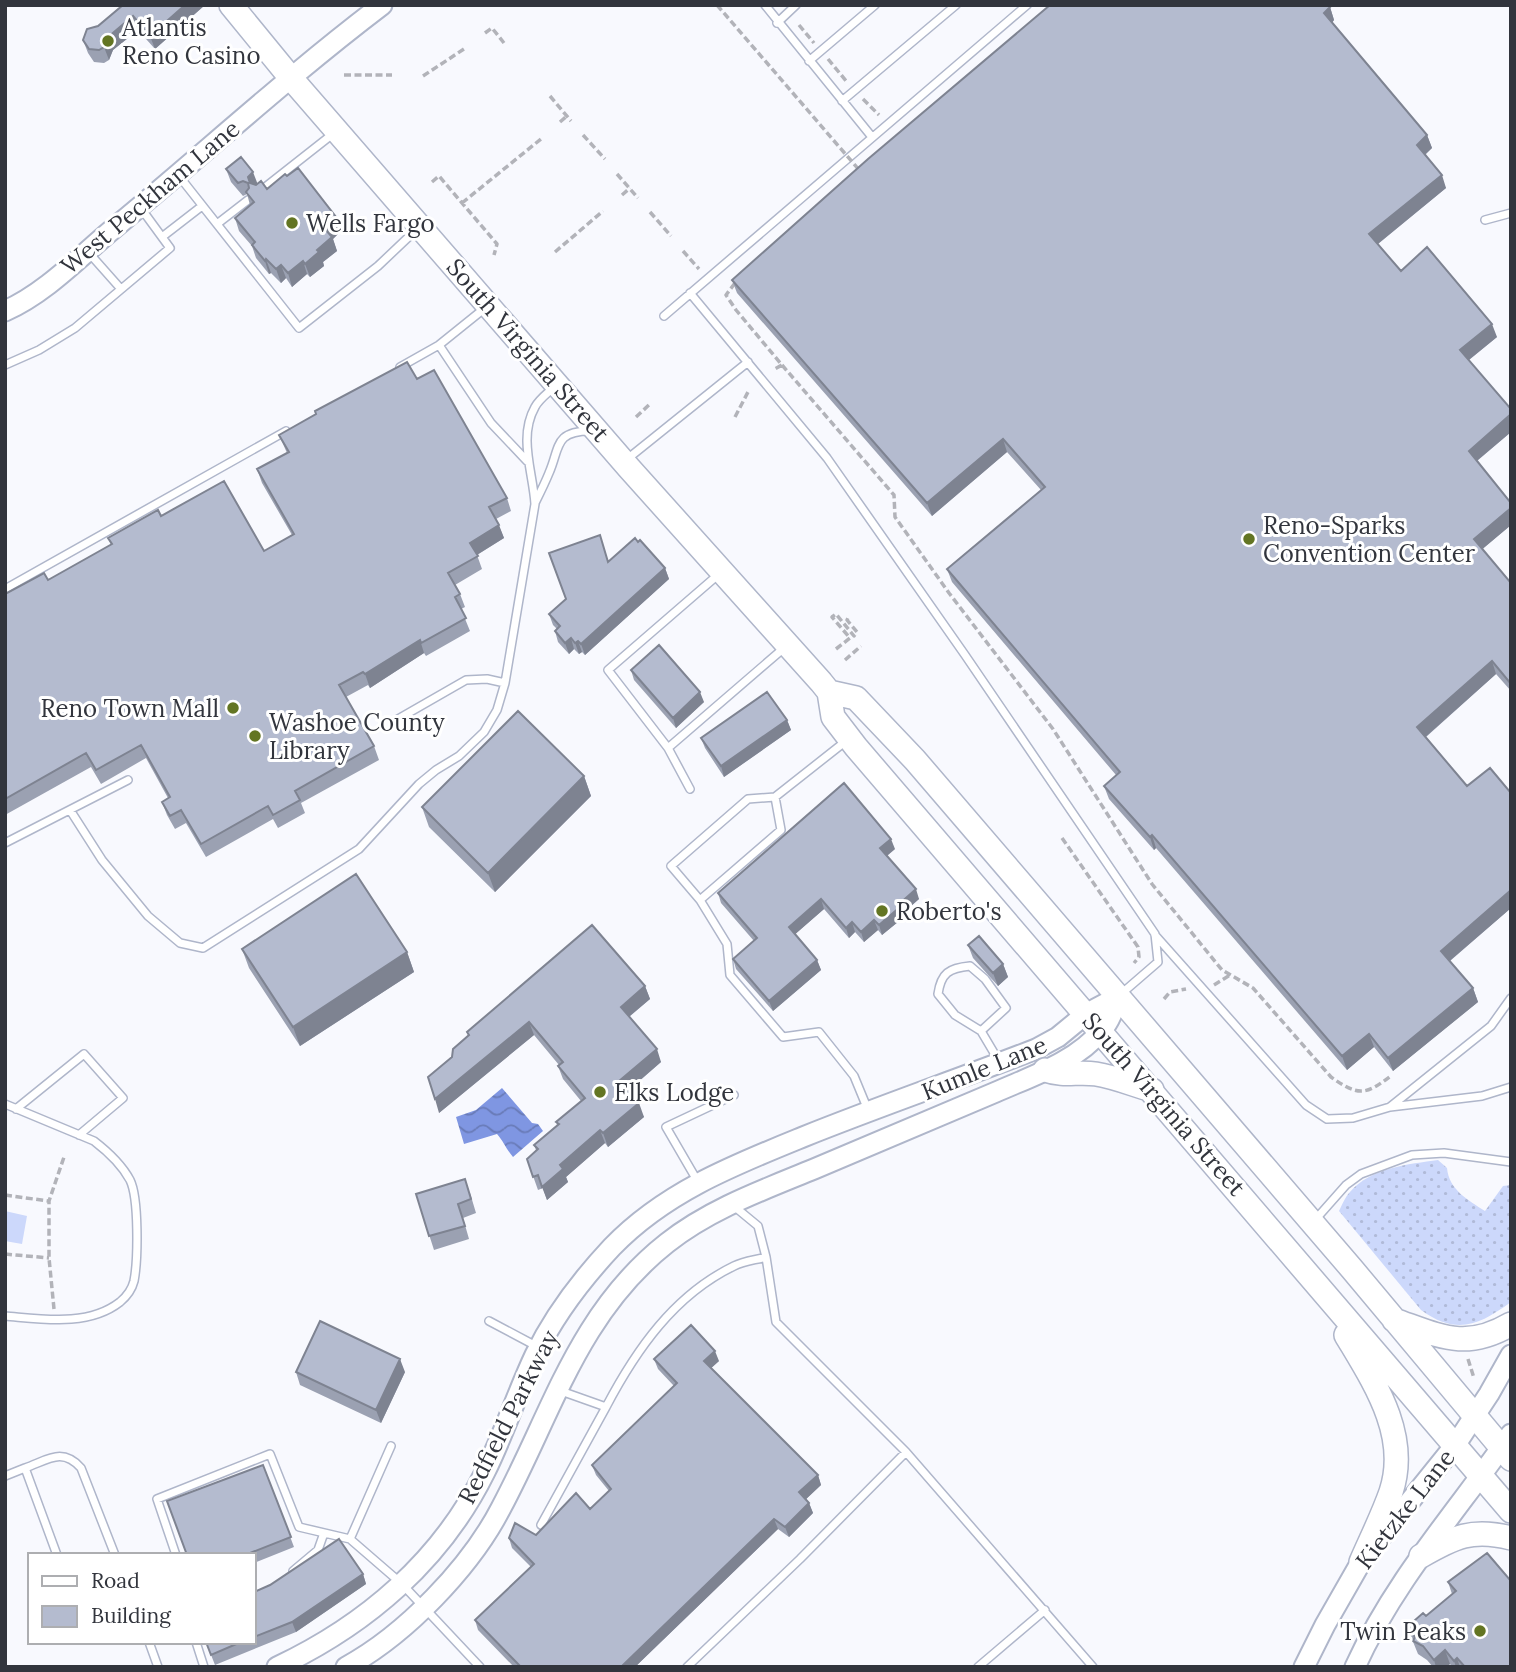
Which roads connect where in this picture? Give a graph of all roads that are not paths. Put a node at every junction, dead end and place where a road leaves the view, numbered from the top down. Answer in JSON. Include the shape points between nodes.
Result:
{"nodes":[{"id":1,"x":231,"y":5,"type":"edge"},
{"id":2,"x":382,"y":5,"type":"edge"},
{"id":3,"x":765,"y":5,"type":"edge"},
{"id":4,"x":796,"y":5,"type":"edge"},
{"id":5,"x":875,"y":5,"type":"edge"},
{"id":6,"x":956,"y":5,"type":"edge"},
{"id":7,"x":1027,"y":5,"type":"edge"},
{"id":8,"x":777,"y":23,"type":"junction"},
{"id":9,"x":809,"y":61,"type":"junction"},
{"id":10,"x":290,"y":77,"type":"junction"},
{"id":11,"x":842,"y":101,"type":"junction"},
{"id":12,"x":337,"y":130,"type":"junction"},
{"id":13,"x":872,"y":137,"type":"junction"},
{"id":14,"x":178,"y":175,"type":"junction"},
{"id":15,"x":259,"y":192,"type":"edge"},
{"id":16,"x":248,"y":200,"type":"edge"},
{"id":17,"x":202,"y":206,"type":"junction"},
{"id":18,"x":139,"y":207,"type":"junction"},
{"id":19,"x":1511,"y":213,"type":"edge"},
{"id":20,"x":1485,"y":220,"type":"dead end"},
{"id":21,"x":217,"y":224,"type":"junction"},
{"id":22,"x":421,"y":227,"type":"junction"},
{"id":23,"x":162,"y":237,"type":"junction"},
{"id":24,"x":87,"y":250,"type":"junction"},
{"id":25,"x":121,"y":289,"type":"junction"},
{"id":26,"x":690,"y":293,"type":"junction"},
{"id":27,"x":489,"y":305,"type":"junction"},
{"id":28,"x":5,"y":311,"type":"edge"},
{"id":29,"x":664,"y":316,"type":"dead end"},
{"id":30,"x":439,"y":345,"type":"junction"},
{"id":31,"x":748,"y":362,"type":"junction"},
{"id":32,"x":5,"y":365,"type":"edge"},
{"id":33,"x":397,"y":369,"type":"edge"},
{"id":34,"x":557,"y":384,"type":"junction"},
{"id":35,"x":289,"y":429,"type":"edge"},
{"id":36,"x":598,"y":431,"type":"junction"},
{"id":37,"x":528,"y":462,"type":"junction"},
{"id":38,"x":624,"y":462,"type":"junction"},
{"id":39,"x":535,"y":504,"type":"junction"},
{"id":40,"x":722,"y":571,"type":"junction"},
{"id":41,"x":5,"y":589,"type":"edge"},
{"id":42,"x":787,"y":644,"type":"junction"},
{"id":43,"x":505,"y":683,"type":"junction"},
{"id":44,"x":828,"y":692,"type":"junction"},
{"id":45,"x":398,"y":719,"type":"dead end"},
{"id":46,"x":850,"y":738,"type":"junction"},
{"id":47,"x":668,"y":748,"type":"junction"},
{"id":48,"x":128,"y":779,"type":"dead end"},
{"id":49,"x":690,"y":789,"type":"dead end"},
{"id":50,"x":775,"y":797,"type":"junction"},
{"id":51,"x":70,"y":810,"type":"junction"},
{"id":52,"x":5,"y":844,"type":"edge"},
{"id":53,"x":700,"y":900,"type":"junction"},
{"id":54,"x":1154,"y":934,"type":"junction"},
{"id":55,"x":1118,"y":997,"type":"junction"},
{"id":56,"x":1511,"y":998,"type":"edge"},
{"id":57,"x":1094,"y":1022,"type":"junction"},
{"id":58,"x":981,"y":1031,"type":"junction"},
{"id":59,"x":1000,"y":1063,"type":"junction"},
{"id":60,"x":1045,"y":1070,"type":"junction"},
{"id":61,"x":1511,"y":1087,"type":"edge"},
{"id":62,"x":1152,"y":1090,"type":"junction"},
{"id":63,"x":734,"y":1095,"type":"dead end"},
{"id":64,"x":5,"y":1104,"type":"edge"},
{"id":65,"x":1390,"y":1107,"type":"junction"},
{"id":66,"x":16,"y":1109,"type":"junction"},
{"id":67,"x":869,"y":1112,"type":"junction"},
{"id":68,"x":79,"y":1135,"type":"junction"},
{"id":69,"x":1511,"y":1162,"type":"edge"},
{"id":70,"x":699,"y":1182,"type":"junction"},
{"id":71,"x":731,"y":1203,"type":"junction"},
{"id":72,"x":1312,"y":1223,"type":"junction"},
{"id":73,"x":766,"y":1257,"type":"junction"},
{"id":74,"x":1317,"y":1283,"type":"junction"},
{"id":75,"x":5,"y":1316,"type":"edge"},
{"id":76,"x":1392,"y":1319,"type":"junction"},
{"id":77,"x":489,"y":1321,"type":"dead end"},
{"id":78,"x":1511,"y":1324,"type":"edge"},
{"id":79,"x":539,"y":1348,"type":"junction"},
{"id":80,"x":1511,"y":1355,"type":"edge"},
{"id":81,"x":557,"y":1389,"type":"junction"},
{"id":82,"x":606,"y":1408,"type":"junction"},
{"id":83,"x":1475,"y":1417,"type":"junction"},
{"id":84,"x":1456,"y":1444,"type":"junction"},
{"id":85,"x":391,"y":1446,"type":"dead end"},
{"id":86,"x":1508,"y":1447,"type":"edge"},
{"id":87,"x":906,"y":1452,"type":"junction"},
{"id":88,"x":25,"y":1468,"type":"junction"},
{"id":89,"x":1481,"y":1475,"type":"junction"},
{"id":90,"x":5,"y":1476,"type":"edge"},
{"id":91,"x":1511,"y":1511,"type":"edge"},
{"id":92,"x":541,"y":1525,"type":"edge"},
{"id":93,"x":324,"y":1533,"type":"junction"},
{"id":94,"x":1511,"y":1538,"type":"edge"},
{"id":95,"x":350,"y":1539,"type":"junction"},
{"id":96,"x":56,"y":1553,"type":"edge"},
{"id":97,"x":114,"y":1553,"type":"edge"},
{"id":98,"x":175,"y":1553,"type":"edge"},
{"id":99,"x":1420,"y":1556,"type":"junction"},
{"id":100,"x":1361,"y":1562,"type":"junction"},
{"id":101,"x":283,"y":1579,"type":"edge"},
{"id":102,"x":402,"y":1584,"type":"junction"},
{"id":103,"x":423,"y":1609,"type":"junction"},
{"id":104,"x":1045,"y":1610,"type":"junction"},
{"id":105,"x":150,"y":1644,"type":"edge"},
{"id":106,"x":198,"y":1644,"type":"edge"},
{"id":107,"x":158,"y":1667,"type":"edge"},
{"id":108,"x":204,"y":1667,"type":"edge"},
{"id":109,"x":277,"y":1667,"type":"edge"},
{"id":110,"x":346,"y":1667,"type":"edge"},
{"id":111,"x":480,"y":1667,"type":"edge"},
{"id":112,"x":687,"y":1667,"type":"edge"},
{"id":113,"x":978,"y":1667,"type":"edge"},
{"id":114,"x":1093,"y":1667,"type":"edge"},
{"id":115,"x":1304,"y":1667,"type":"edge"},
{"id":116,"x":1355,"y":1667,"type":"edge"}],
"edges":[{"from":1,"to":10,"type":"main road","name":"South Virginia Street"},
{"from":2,"to":10,"type":"street","name":"West Peckham Lane"},
{"from":3,"to":8,"type":"lane"},
{"from":4,"to":8,"type":"lane"},
{"from":5,"to":9,"type":"lane"},
{"from":6,"to":11,"type":"lane"},
{"from":7,"to":13,"type":"lane"},
{"from":8,"to":9,"type":"lane"},
{"from":9,"to":11,"type":"lane"},
{"from":10,"to":12,"type":"main road","name":"South Virginia Street"},
{"from":10,"to":14,"type":"street","name":"West Peckham Lane"},
{"from":11,"to":13,"type":"lane"},
{"from":12,"to":15,"type":"lane"},
{"from":12,"to":22,"type":"main road","name":"South Virginia Street"},
{"from":13,"to":26,"type":"lane"},
{"from":14,"to":17,"type":"lane"},
{"from":14,"to":18,"type":"street","name":"West Peckham Lane"},
{"from":16,"to":21,"type":"lane"},
{"from":17,"to":21,"type":"lane"},
{"from":17,"to":23,"type":"lane"},
{"from":18,"to":23,"type":"lane"},
{"from":18,"to":24,"type":"street","name":"West Peckham Lane"},
{"from":19,"to":20,"type":"lane"},
{"from":21,"to":22,"type":"lane","via":[[299,328]]},
{"from":22,"to":27,"type":"main road","name":"South Virginia Street"},
{"from":23,"to":25,"type":"lane","via":[[170,248]]},
{"from":24,"to":25,"type":"lane"},
{"from":24,"to":28,"type":"street","name":"West Peckham Lane","via":[[41,290]]},
{"from":25,"to":32,"type":"lane","via":[[75,328]]},
{"from":26,"to":29,"type":"lane"},
{"from":26,"to":31,"type":"lane"},
{"from":27,"to":30,"type":"lane"},
{"from":27,"to":34,"type":"main road","name":"South Virginia Street"},
{"from":30,"to":33,"type":"lane"},
{"from":30,"to":37,"type":"lane","via":[[491,423]]},
{"from":31,"to":38,"type":"lane"},
{"from":31,"to":54,"type":"lane","via":[[827,458]]},
{"from":34,"to":36,"type":"main road","name":"South Virginia Street"},
{"from":34,"to":37,"type":"lane","via":[[536,405],[527,426]]},
{"from":35,"to":41,"type":"lane"},
{"from":36,"to":38,"type":"main road","name":"South Virginia Street"},
{"from":36,"to":39,"type":"lane","via":[[577,431],[564,438]]},
{"from":37,"to":39,"type":"lane"},
{"from":38,"to":40,"type":"main road","name":"South Virginia Street"},
{"from":39,"to":43,"type":"lane"},
{"from":40,"to":42,"type":"main road","name":"South Virginia Street"},
{"from":40,"to":47,"type":"lane","via":[[608,670]]},
{"from":42,"to":44,"type":"main road","name":"South Virginia Street"},
{"from":42,"to":47,"type":"lane"},
{"from":43,"to":45,"type":"lane","via":[[466,680]]},
{"from":43,"to":51,"type":"lane","via":[[484,732],[419,784],[359,849],[203,948],[180,943],[148,916],[102,860]]},
{"from":44,"to":46,"type":"main road","name":"South Virginia Street","via":[[833,717]]},
{"from":44,"to":55,"type":"main road","name":"South Virginia Street","via":[[856,698],[897,741]]},
{"from":46,"to":50,"type":"lane"},
{"from":46,"to":57,"type":"main road","name":"South Virginia Street"},
{"from":47,"to":49,"type":"lane"},
{"from":48,"to":51,"type":"lane"},
{"from":50,"to":53,"type":"lane","via":[[781,830]]},
{"from":50,"to":53,"type":"lane","via":[[748,800],[671,866]]},
{"from":51,"to":52,"type":"lane"},
{"from":53,"to":67,"type":"lane","via":[[727,944],[730,975],[783,1037],[819,1032],[854,1076]]},
{"from":54,"to":55,"type":"lane","via":[[1158,962]]},
{"from":54,"to":65,"type":"lane","via":[[1306,1105],[1327,1119],[1353,1118]]},
{"from":55,"to":57,"type":"street","name":"Kumle Lane"},
{"from":55,"to":72,"type":"main road","name":"South Virginia Street"},
{"from":56,"to":65,"type":"lane","via":[[1491,1026]]},
{"from":57,"to":59,"type":"street","name":"Kumle Lane"},
{"from":57,"to":60,"type":"street","name":"Kumle Lane","via":[[1066,1059]]},
{"from":57,"to":62,"type":"main road","name":"South Virginia Street"},
{"from":58,"to":58,"type":"lane","via":[[1006,1008],[970,966],[954,968],[940,980],[937,994],[955,1015]]},
{"from":58,"to":59,"type":"lane"},
{"from":59,"to":67,"type":"street","name":"Kumle Lane"},
{"from":60,"to":62,"type":"main road","via":[[1098,1074]]},
{"from":60,"to":71,"type":"street","name":"Kumle Lane"},
{"from":61,"to":65,"type":"lane","via":[[1482,1096]]},
{"from":62,"to":74,"type":"main road","name":"South Virginia Street"},
{"from":63,"to":70,"type":"lane","via":[[666,1127]]},
{"from":64,"to":66,"type":"lane"},
{"from":66,"to":68,"type":"lane"},
{"from":66,"to":68,"type":"lane","via":[[84,1054],[122,1098]]},
{"from":67,"to":70,"type":"street","name":"Kumle Lane"},
{"from":68,"to":75,"type":"lane","via":[[104,1149],[130,1180],[135,1196],[134,1282],[128,1294],[106,1310],[55,1320]]},
{"from":69,"to":72,"type":"lane","via":[[1444,1153],[1412,1155],[1361,1174]]},
{"from":70,"to":71,"type":"street"},
{"from":70,"to":79,"type":"street","name":"Redfield Parkway","via":[[613,1246],[584,1279]]},
{"from":71,"to":73,"type":"lane","via":[[758,1226]]},
{"from":71,"to":81,"type":"street","name":"Redfield Parkway","via":[[666,1244],[636,1271],[587,1332]]},
{"from":72,"to":76,"type":"main road","name":"South Virginia Street"},
{"from":73,"to":82,"type":"lane","via":[[736,1265],[688,1295],[645,1341]]},
{"from":73,"to":87,"type":"lane","via":[[776,1322]]},
{"from":74,"to":84,"type":"main road","name":"South Virginia Street"},
{"from":74,"to":100,"type":"main road","via":[[1379,1391],[1396,1450],[1392,1490]]},
{"from":76,"to":78,"type":"main road","via":[[1460,1340],[1480,1338]]},
{"from":76,"to":83,"type":"main road","name":"South Virginia Street"},
{"from":77,"to":79,"type":"lane"},
{"from":79,"to":102,"type":"street","name":"Redfield Parkway","via":[[472,1495]]},
{"from":80,"to":83,"type":"street","name":"Kietzke Lane"},
{"from":81,"to":82,"type":"lane"},
{"from":81,"to":103,"type":"street","name":"Redfield Parkway","via":[[481,1542]]},
{"from":82,"to":92,"type":"lane"},
{"from":83,"to":84,"type":"street","name":"Kietzke Lane"},
{"from":83,"to":86,"type":"main road","name":"South Virginia Street"},
{"from":84,"to":89,"type":"main road","name":"South Virginia Street"},
{"from":84,"to":100,"type":"street","name":"Kietzke Lane"},
{"from":85,"to":95,"type":"lane"},
{"from":86,"to":89,"type":"street","name":"Kietzke Lane"},
{"from":87,"to":104,"type":"lane"},
{"from":87,"to":112,"type":"lane"},
{"from":88,"to":90,"type":"lane"},
{"from":88,"to":96,"type":"lane"},
{"from":88,"to":97,"type":"lane","via":[[60,1455],[72,1458],[81,1468]]},
{"from":89,"to":91,"type":"main road","name":"South Virginia Street"},
{"from":89,"to":99,"type":"street","name":"Kietzke Lane"},
{"from":93,"to":95,"type":"lane"},
{"from":93,"to":98,"type":"lane","via":[[299,1527],[270,1454],[157,1499]]},
{"from":93,"to":101,"type":"lane","via":[[318,1550]]},
{"from":94,"to":99,"type":"main road","via":[[1468,1534]]},
{"from":95,"to":102,"type":"lane"},
{"from":99,"to":116,"type":"street","name":"Kietzke Lane","via":[[1370,1633]]},
{"from":100,"to":115,"type":"street","name":"Kietzke Lane"},
{"from":102,"to":103,"type":"lane"},
{"from":102,"to":109,"type":"street","name":"Redfield Parkway","via":[[355,1624]]},
{"from":103,"to":110,"type":"street","name":"Redfield Parkway"},
{"from":103,"to":111,"type":"lane"},
{"from":104,"to":113,"type":"lane"},
{"from":104,"to":114,"type":"lane"},
{"from":105,"to":107,"type":"lane"},
{"from":106,"to":108,"type":"lane"}]}
